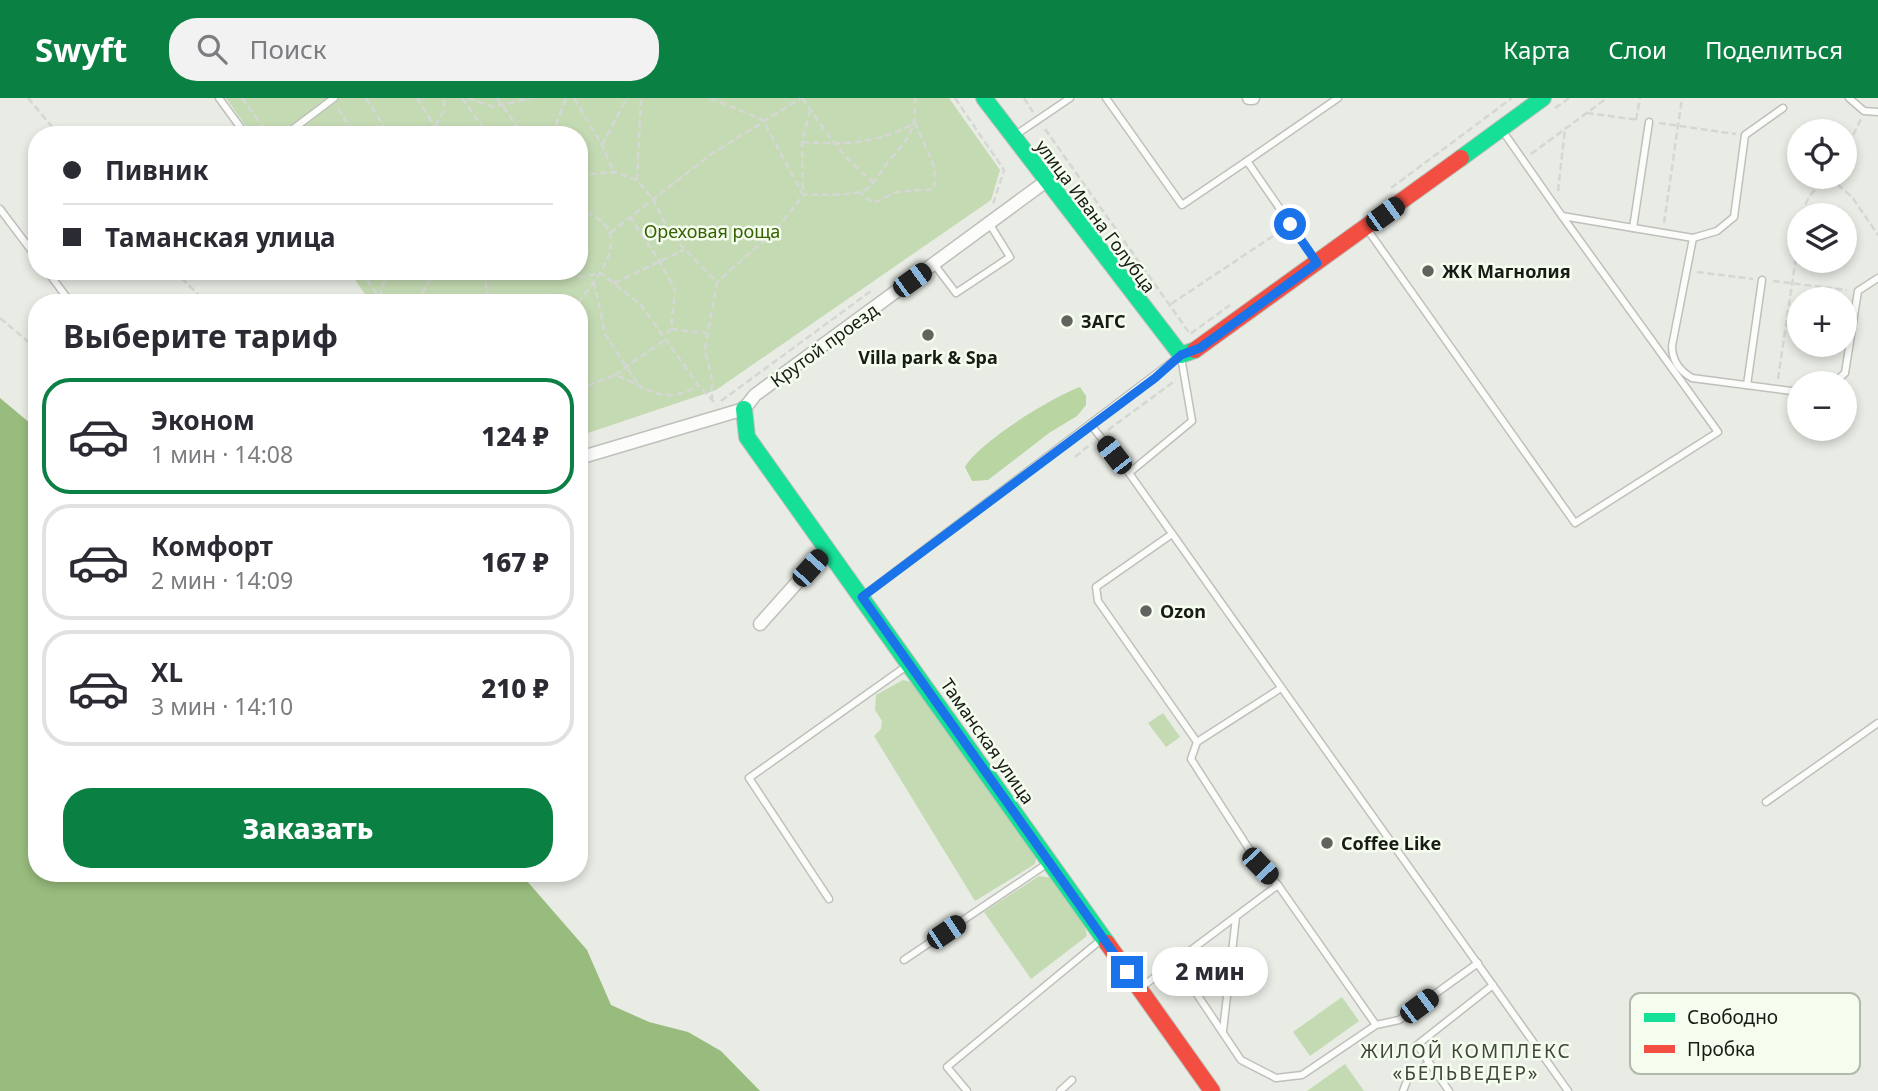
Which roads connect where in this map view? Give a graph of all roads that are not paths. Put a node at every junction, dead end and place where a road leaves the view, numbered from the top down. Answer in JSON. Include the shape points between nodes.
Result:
{"nodes":[{"id":1,"x":219,"y":98,"type":"edge"},
{"id":2,"x":984,"y":98,"type":"edge"},
{"id":3,"x":1070,"y":98,"type":"edge"},
{"id":4,"x":1106,"y":98,"type":"edge"},
{"id":5,"x":1338,"y":98,"type":"edge"},
{"id":6,"x":1543,"y":98,"type":"edge"},
{"id":7,"x":1849,"y":98,"type":"edge"},
{"id":8,"x":333,"y":99,"type":"edge"},
{"id":9,"x":1783,"y":108,"type":"dead end"},
{"id":10,"x":1878,"y":112,"type":"edge"},
{"id":11,"x":1649,"y":122,"type":"road end"},
{"id":12,"x":239,"y":126,"type":"edge"},
{"id":13,"x":297,"y":126,"type":"edge"},
{"id":14,"x":1501,"y":128,"type":"junction"},
{"id":15,"x":1012,"y":138,"type":"junction"},
{"id":16,"x":1247,"y":161,"type":"junction"},
{"id":17,"x":1045,"y":182,"type":"junction"},
{"id":18,"x":0,"y":209,"type":"edge"},
{"id":19,"x":1562,"y":216,"type":"junction"},
{"id":20,"x":989,"y":223,"type":"junction"},
{"id":21,"x":1365,"y":228,"type":"junction"},
{"id":22,"x":1633,"y":228,"type":"junction"},
{"id":23,"x":1693,"y":238,"type":"junction"},
{"id":24,"x":28,"y":246,"type":"edge"},
{"id":25,"x":1317,"y":263,"type":"junction"},
{"id":26,"x":934,"y":264,"type":"junction"},
{"id":27,"x":1878,"y":278,"type":"edge"},
{"id":28,"x":1762,"y":280,"type":"dead end"},
{"id":29,"x":1181,"y":355,"type":"junction"},
{"id":30,"x":1845,"y":371,"type":"edge"},
{"id":31,"x":1747,"y":386,"type":"junction"},
{"id":32,"x":1787,"y":391,"type":"edge"},
{"id":33,"x":744,"y":409,"type":"junction"},
{"id":34,"x":1091,"y":425,"type":"junction"},
{"id":35,"x":588,"y":455,"type":"edge"},
{"id":36,"x":1129,"y":473,"type":"junction"},
{"id":37,"x":1172,"y":534,"type":"junction"},
{"id":38,"x":827,"y":549,"type":"junction"},
{"id":39,"x":862,"y":597,"type":"junction"},
{"id":40,"x":760,"y":624,"type":"dead end"},
{"id":41,"x":910,"y":664,"type":"junction"},
{"id":42,"x":1281,"y":688,"type":"junction"},
{"id":43,"x":1878,"y":723,"type":"edge"},
{"id":44,"x":1197,"y":742,"type":"junction"},
{"id":45,"x":1766,"y":802,"type":"dead end"},
{"id":46,"x":1050,"y":862,"type":"junction"},
{"id":47,"x":1278,"y":885,"type":"junction"},
{"id":48,"x":830,"y":898,"type":"dead end"},
{"id":49,"x":1236,"y":917,"type":"junction"},
{"id":50,"x":1104,"y":938,"type":"junction"},
{"id":51,"x":904,"y":960,"type":"dead end"},
{"id":52,"x":1176,"y":963,"type":"junction"},
{"id":53,"x":1478,"y":963,"type":"junction"},
{"id":54,"x":1493,"y":985,"type":"junction"},
{"id":55,"x":1139,"y":989,"type":"junction"},
{"id":56,"x":1376,"y":1025,"type":"junction"},
{"id":57,"x":1223,"y":1031,"type":"junction"},
{"id":58,"x":1429,"y":1063,"type":"junction"},
{"id":59,"x":1072,"y":1080,"type":"dead end"},
{"id":60,"x":967,"y":1091,"type":"edge"},
{"id":61,"x":1060,"y":1091,"type":"edge"},
{"id":62,"x":1211,"y":1091,"type":"edge"},
{"id":63,"x":1403,"y":1091,"type":"edge"},
{"id":64,"x":1449,"y":1091,"type":"edge"},
{"id":65,"x":1568,"y":1091,"type":"edge"}],
"edges":[{"from":1,"to":12,"type":"lane"},
{"from":2,"to":15,"type":"street","name":"улица Ивана Голубца"},
{"from":3,"to":15,"type":"lane"},
{"from":4,"to":16,"type":"lane","via":[[1182,205]]},
{"from":5,"to":16,"type":"lane"},
{"from":6,"to":14,"type":"street"},
{"from":7,"to":10,"type":"lane","via":[[1864,111]]},
{"from":8,"to":13,"type":"lane"},
{"from":9,"to":23,"type":"lane","via":[[1745,135],[1734,217],[1717,231]]},
{"from":11,"to":22,"type":"lane"},
{"from":14,"to":19,"type":"lane"},
{"from":14,"to":21,"type":"street"},
{"from":15,"to":17,"type":"street","name":"улица Ивана Голубца"},
{"from":16,"to":25,"type":"lane"},
{"from":17,"to":20,"type":"street","name":"Крутой проезд"},
{"from":17,"to":29,"type":"street","name":"улица Ивана Голубца"},
{"from":18,"to":24,"type":"lane"},
{"from":19,"to":21,"type":"lane","via":[[1718,432],[1575,523]]},
{"from":19,"to":22,"type":"lane"},
{"from":20,"to":26,"type":"street","name":"Крутой проезд"},
{"from":20,"to":26,"type":"lane","via":[[1010,257],[956,293]]},
{"from":21,"to":25,"type":"street"},
{"from":22,"to":23,"type":"lane"},
{"from":23,"to":31,"type":"lane","via":[[1672,355],[1683,373],[1692,378]]},
{"from":25,"to":29,"type":"street","via":[[1200,348]]},
{"from":26,"to":33,"type":"street","name":"Крутой проезд","via":[[755,395]]},
{"from":27,"to":30,"type":"lane","via":[[1858,291]]},
{"from":28,"to":31,"type":"lane"},
{"from":29,"to":34,"type":"lane"},
{"from":29,"to":36,"type":"lane","via":[[1192,421]]},
{"from":31,"to":32,"type":"lane"},
{"from":33,"to":35,"type":"street","name":"Крутой проезд","via":[[720,410]]},
{"from":33,"to":38,"type":"street","name":"Таманская улица","via":[[747,437]]},
{"from":34,"to":36,"type":"lane"},
{"from":34,"to":39,"type":"lane"},
{"from":36,"to":37,"type":"lane"},
{"from":37,"to":42,"type":"lane"},
{"from":37,"to":44,"type":"lane","via":[[1097,587],[1097,594]]},
{"from":38,"to":39,"type":"street","name":"Таманская улица"},
{"from":38,"to":40,"type":"street"},
{"from":39,"to":41,"type":"street","name":"Таманская улица"},
{"from":41,"to":46,"type":"street","name":"Таманская улица"},
{"from":41,"to":48,"type":"lane","via":[[749,778]]},
{"from":42,"to":44,"type":"lane"},
{"from":42,"to":53,"type":"lane"},
{"from":43,"to":45,"type":"lane"},
{"from":44,"to":47,"type":"lane","via":[[1191,759],[1260,866]]},
{"from":46,"to":50,"type":"street","name":"Таманская улица"},
{"from":46,"to":51,"type":"lane"},
{"from":47,"to":49,"type":"lane"},
{"from":47,"to":56,"type":"lane"},
{"from":49,"to":52,"type":"lane"},
{"from":49,"to":57,"type":"lane"},
{"from":50,"to":55,"type":"street","name":"Таманская улица"},
{"from":50,"to":60,"type":"lane","via":[[947,1067]]},
{"from":52,"to":55,"type":"lane"},
{"from":52,"to":57,"type":"lane"},
{"from":53,"to":54,"type":"lane"},
{"from":53,"to":56,"type":"lane","via":[[1399,1020]]},
{"from":54,"to":58,"type":"lane","via":[[1417,1045]]},
{"from":54,"to":65,"type":"lane"},
{"from":55,"to":62,"type":"street","name":"Таманская улица"},
{"from":56,"to":57,"type":"lane","via":[[1301,1075],[1276,1078],[1241,1060]]},
{"from":58,"to":63,"type":"lane","via":[[1408,1078]]},
{"from":58,"to":64,"type":"lane"},
{"from":59,"to":61,"type":"lane"}]}
